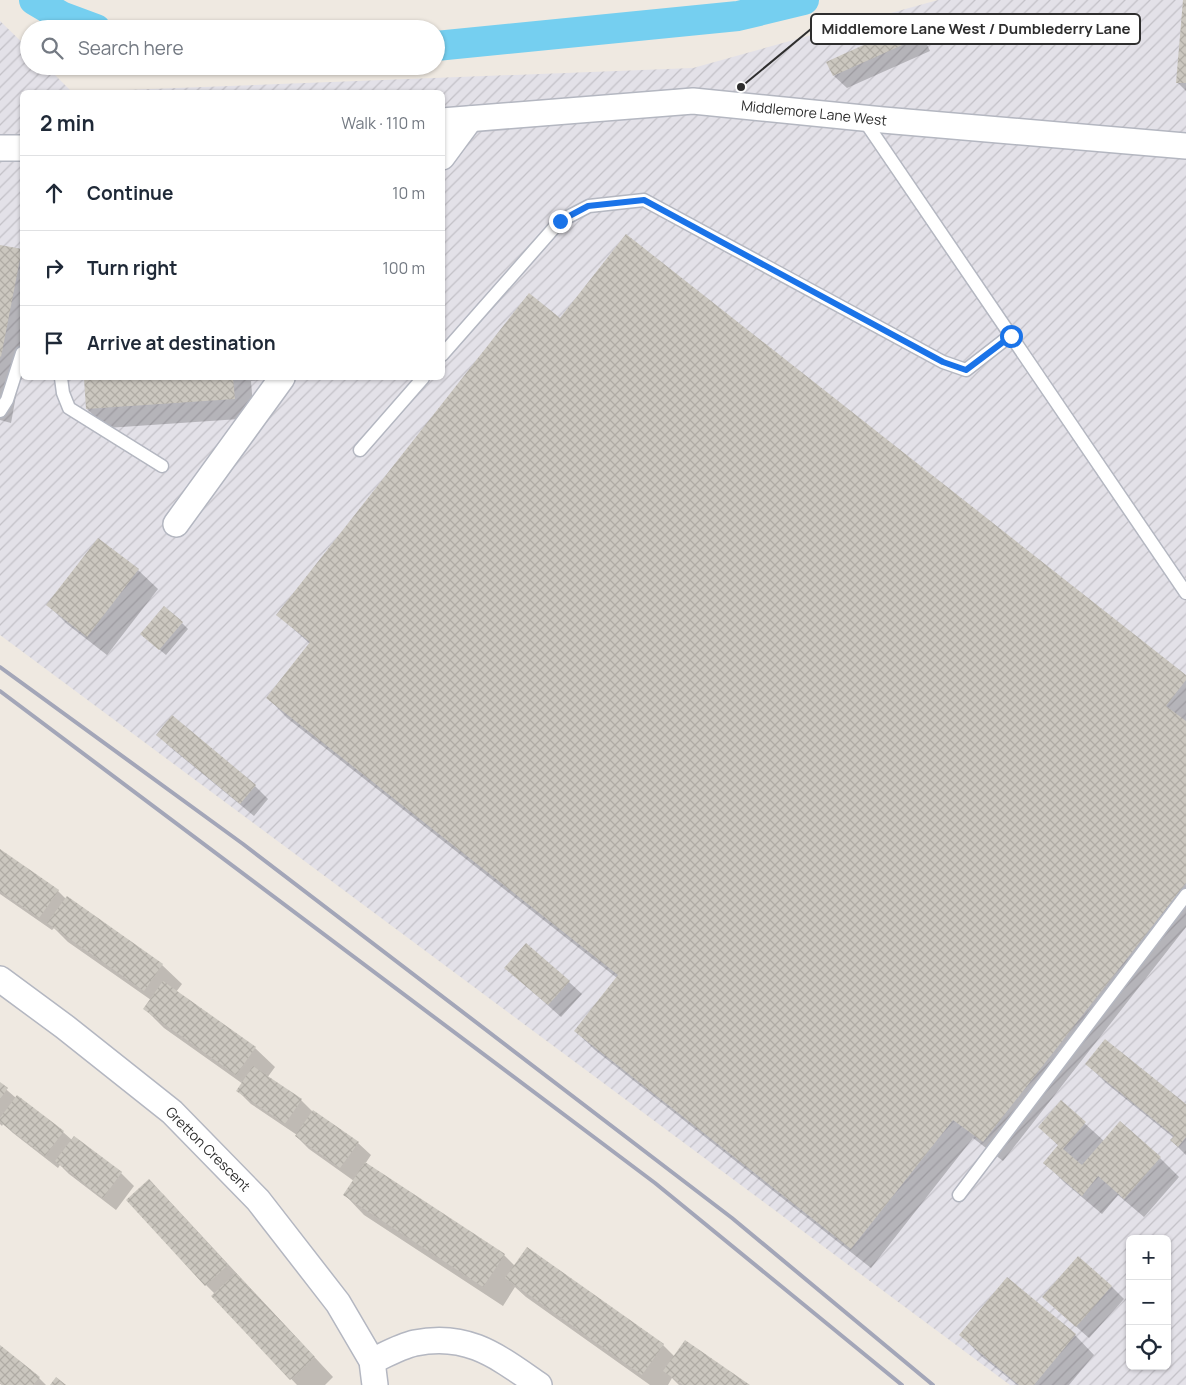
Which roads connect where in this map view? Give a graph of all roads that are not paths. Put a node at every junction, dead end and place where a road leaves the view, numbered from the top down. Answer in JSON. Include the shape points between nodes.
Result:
{"nodes":[{"id":1,"x":862,"y":117,"type":"junction"},
{"id":2,"x":470,"y":119,"type":"junction"},
{"id":3,"x":445,"y":121,"type":"edge"},
{"id":4,"x":1186,"y":146,"type":"edge"},
{"id":5,"x":0,"y":148,"type":"edge"},
{"id":6,"x":20,"y":148,"type":"edge"},
{"id":7,"x":445,"y":153,"type":"edge"},
{"id":8,"x":1011,"y":336,"type":"junction"},
{"id":9,"x":445,"y":352,"type":"edge"},
{"id":10,"x":20,"y":359,"type":"edge"},
{"id":11,"x":61,"y":380,"type":"edge"},
{"id":12,"x":281,"y":380,"type":"edge"},
{"id":13,"x":421,"y":380,"type":"edge"},
{"id":14,"x":0,"y":411,"type":"edge"},
{"id":15,"x":360,"y":450,"type":"dead end"},
{"id":16,"x":162,"y":466,"type":"dead end"},
{"id":17,"x":176,"y":524,"type":"dead end"},
{"id":18,"x":1186,"y":593,"type":"edge"},
{"id":19,"x":1186,"y":895,"type":"edge"},
{"id":20,"x":0,"y":979,"type":"edge"},
{"id":21,"x":958,"y":1195,"type":"dead end"},
{"id":22,"x":374,"y":1373,"type":"edge"},
{"id":23,"x":539,"y":1385,"type":"edge"}],
"edges":[{"from":1,"to":2,"type":"street","name":"Middlemore Lane West","via":[[693,101]]},
{"from":1,"to":4,"type":"street","name":"Middlemore Lane West"},
{"from":1,"to":8,"type":"lane"},
{"from":2,"to":3,"type":"street","name":"Middlemore Lane West"},
{"from":2,"to":7,"type":"street"},
{"from":5,"to":6,"type":"street"},
{"from":8,"to":9,"type":"lane","via":[[966,370],[943,362],[644,200],[588,206],[560,221]]},
{"from":8,"to":18,"type":"lane"},
{"from":10,"to":14,"type":"lane","via":[[7,400]]},
{"from":11,"to":16,"type":"lane","via":[[70,408]]},
{"from":12,"to":17,"type":"street"},
{"from":13,"to":15,"type":"lane"},
{"from":19,"to":21,"type":"lane"},
{"from":20,"to":22,"type":"street","name":"Gretton Crescent","via":[[172,1112],[258,1200],[338,1303]]},
{"from":22,"to":23,"type":"street","via":[[414,1343],[452,1340],[489,1352]]}]}
